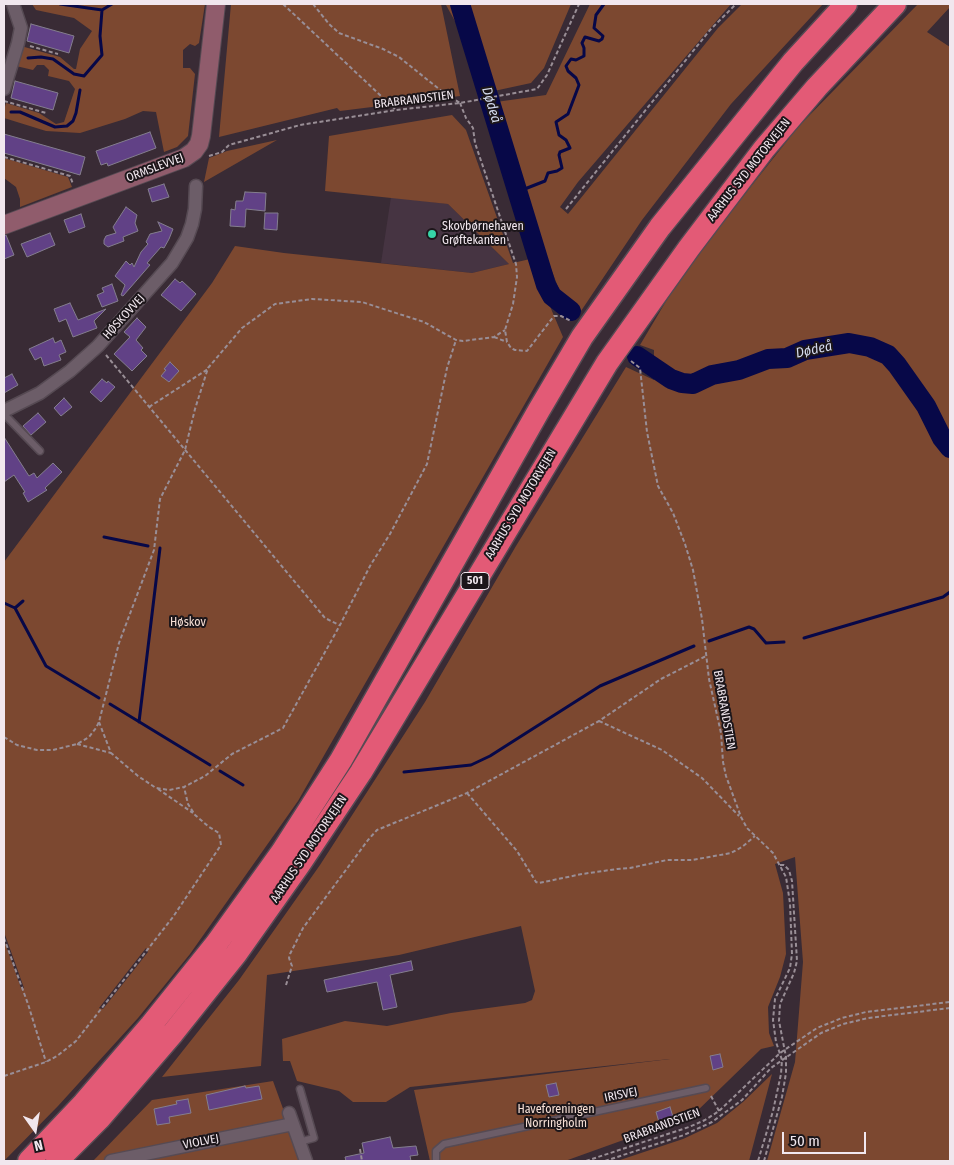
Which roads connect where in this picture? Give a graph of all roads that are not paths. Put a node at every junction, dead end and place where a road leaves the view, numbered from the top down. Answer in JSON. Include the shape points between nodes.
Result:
{"nodes":[{"id":1,"x":12,"y":4,"type":"edge"},
{"id":2,"x":216,"y":4,"type":"edge"},
{"id":3,"x":846,"y":4,"type":"edge"},
{"id":4,"x":895,"y":4,"type":"edge"},
{"id":5,"x":4,"y":89,"type":"edge"},
{"id":6,"x":196,"y":186,"type":"dead end"},
{"id":7,"x":4,"y":225,"type":"edge"},
{"id":8,"x":4,"y":413,"type":"edge"},
{"id":9,"x":40,"y":452,"type":"dead end"},
{"id":10,"x":300,"y":1088,"type":"dead end"},
{"id":11,"x":706,"y":1088,"type":"road end"},
{"id":12,"x":299,"y":1142,"type":"junction"},
{"id":13,"x":29,"y":1161,"type":"edge"},
{"id":14,"x":57,"y":1161,"type":"edge"},
{"id":15,"x":111,"y":1161,"type":"edge"},
{"id":16,"x":306,"y":1161,"type":"edge"},
{"id":17,"x":436,"y":1161,"type":"edge"}],
"edges":[{"from":1,"to":5,"type":"street","via":[[20,28]]},
{"from":2,"to":7,"type":"street","name":"ORMSLEVVEJ","via":[[201,136],[196,148],[189,155]]},
{"from":3,"to":13,"type":"highway","name":"AARHUS SYD MOTORVEJEN","number":"501","via":[[793,62],[666,219],[582,337],[341,760],[282,852],[216,944],[151,1025]]},
{"from":4,"to":14,"type":"highway","name":"AARHUS SYD MOTORVEJEN","number":"501","via":[[764,149],[688,248],[607,363],[361,772],[299,865],[236,954],[173,1033],[99,1119]]},
{"from":6,"to":8,"type":"street","name":"HØSKOVVEJ","via":[[195,209],[188,238],[172,263],[98,346],[70,371]]},
{"from":8,"to":9,"type":"lane"},
{"from":10,"to":12,"type":"lane","via":[[314,1138]]},
{"from":11,"to":17,"type":"lane","name":"IRISVEJ","via":[[444,1144],[436,1151]]},
{"from":12,"to":15,"type":"street","name":"VIOLVEJ","via":[[291,1119]]},
{"from":12,"to":16,"type":"street"}]}
